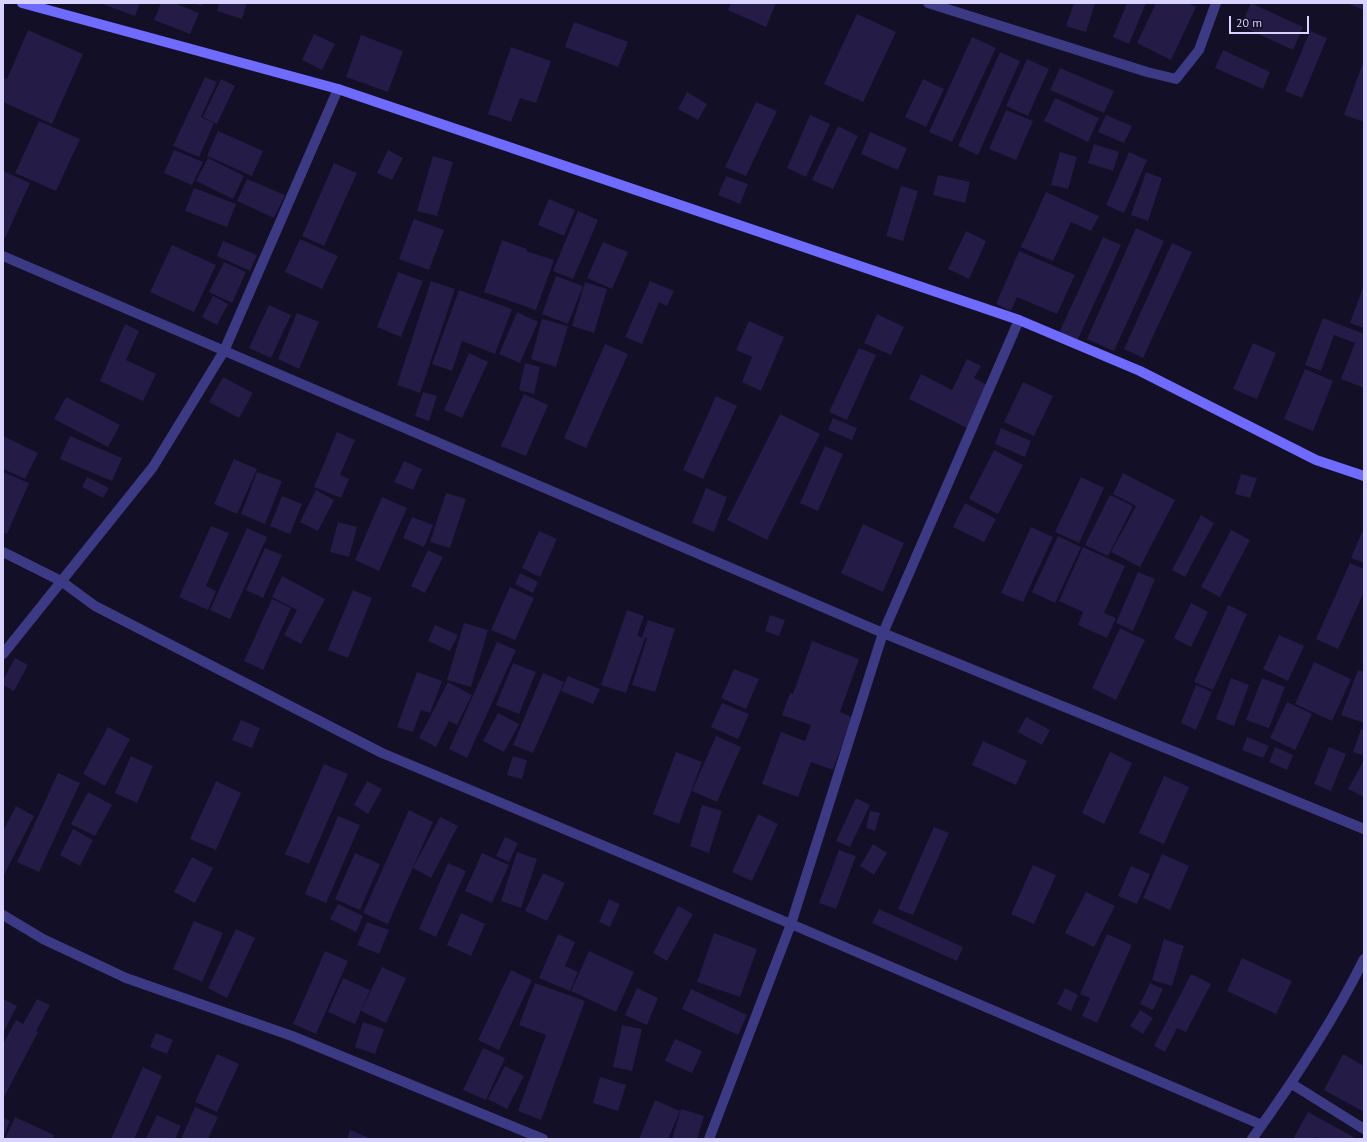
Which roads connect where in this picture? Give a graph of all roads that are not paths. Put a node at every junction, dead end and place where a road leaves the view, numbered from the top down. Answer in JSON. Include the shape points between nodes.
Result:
{"nodes":[{"id":1,"x":22,"y":3,"type":"edge"},
{"id":2,"x":928,"y":3,"type":"edge"},
{"id":3,"x":1216,"y":3,"type":"edge"},
{"id":4,"x":338,"y":89,"type":"junction"},
{"id":5,"x":3,"y":256,"type":"edge"},
{"id":6,"x":1019,"y":320,"type":"junction"},
{"id":7,"x":224,"y":351,"type":"junction"},
{"id":8,"x":1364,"y":476,"type":"edge"},
{"id":9,"x":3,"y":552,"type":"edge"},
{"id":10,"x":62,"y":581,"type":"junction"},
{"id":11,"x":883,"y":633,"type":"junction"},
{"id":12,"x":3,"y":654,"type":"edge"},
{"id":13,"x":1364,"y":829,"type":"edge"},
{"id":14,"x":3,"y":915,"type":"edge"},
{"id":15,"x":791,"y":924,"type":"junction"},
{"id":16,"x":1364,"y":959,"type":"edge"},
{"id":17,"x":1292,"y":1084,"type":"junction"},
{"id":18,"x":1262,"y":1125,"type":"junction"},
{"id":19,"x":1364,"y":1129,"type":"edge"},
{"id":20,"x":543,"y":1139,"type":"edge"},
{"id":21,"x":709,"y":1139,"type":"edge"},
{"id":22,"x":1252,"y":1139,"type":"edge"}],
"edges":[{"from":1,"to":4,"type":"street"},
{"from":2,"to":3,"type":"street","via":[[1146,72],[1176,79],[1200,50]]},
{"from":4,"to":6,"type":"street"},
{"from":4,"to":7,"type":"street"},
{"from":5,"to":7,"type":"street"},
{"from":6,"to":8,"type":"street","via":[[1140,371],[1316,460]]},
{"from":6,"to":11,"type":"street"},
{"from":7,"to":10,"type":"street","via":[[153,468]]},
{"from":7,"to":11,"type":"street"},
{"from":9,"to":10,"type":"street"},
{"from":10,"to":12,"type":"street"},
{"from":10,"to":15,"type":"street","via":[[95,606],[382,754]]},
{"from":11,"to":13,"type":"street"},
{"from":11,"to":15,"type":"street"},
{"from":14,"to":20,"type":"street","via":[[43,939],[126,978],[292,1036]]},
{"from":15,"to":18,"type":"street"},
{"from":15,"to":21,"type":"street"},
{"from":16,"to":17,"type":"street"},
{"from":17,"to":18,"type":"street"},
{"from":17,"to":19,"type":"street"},
{"from":18,"to":22,"type":"street"}]}
